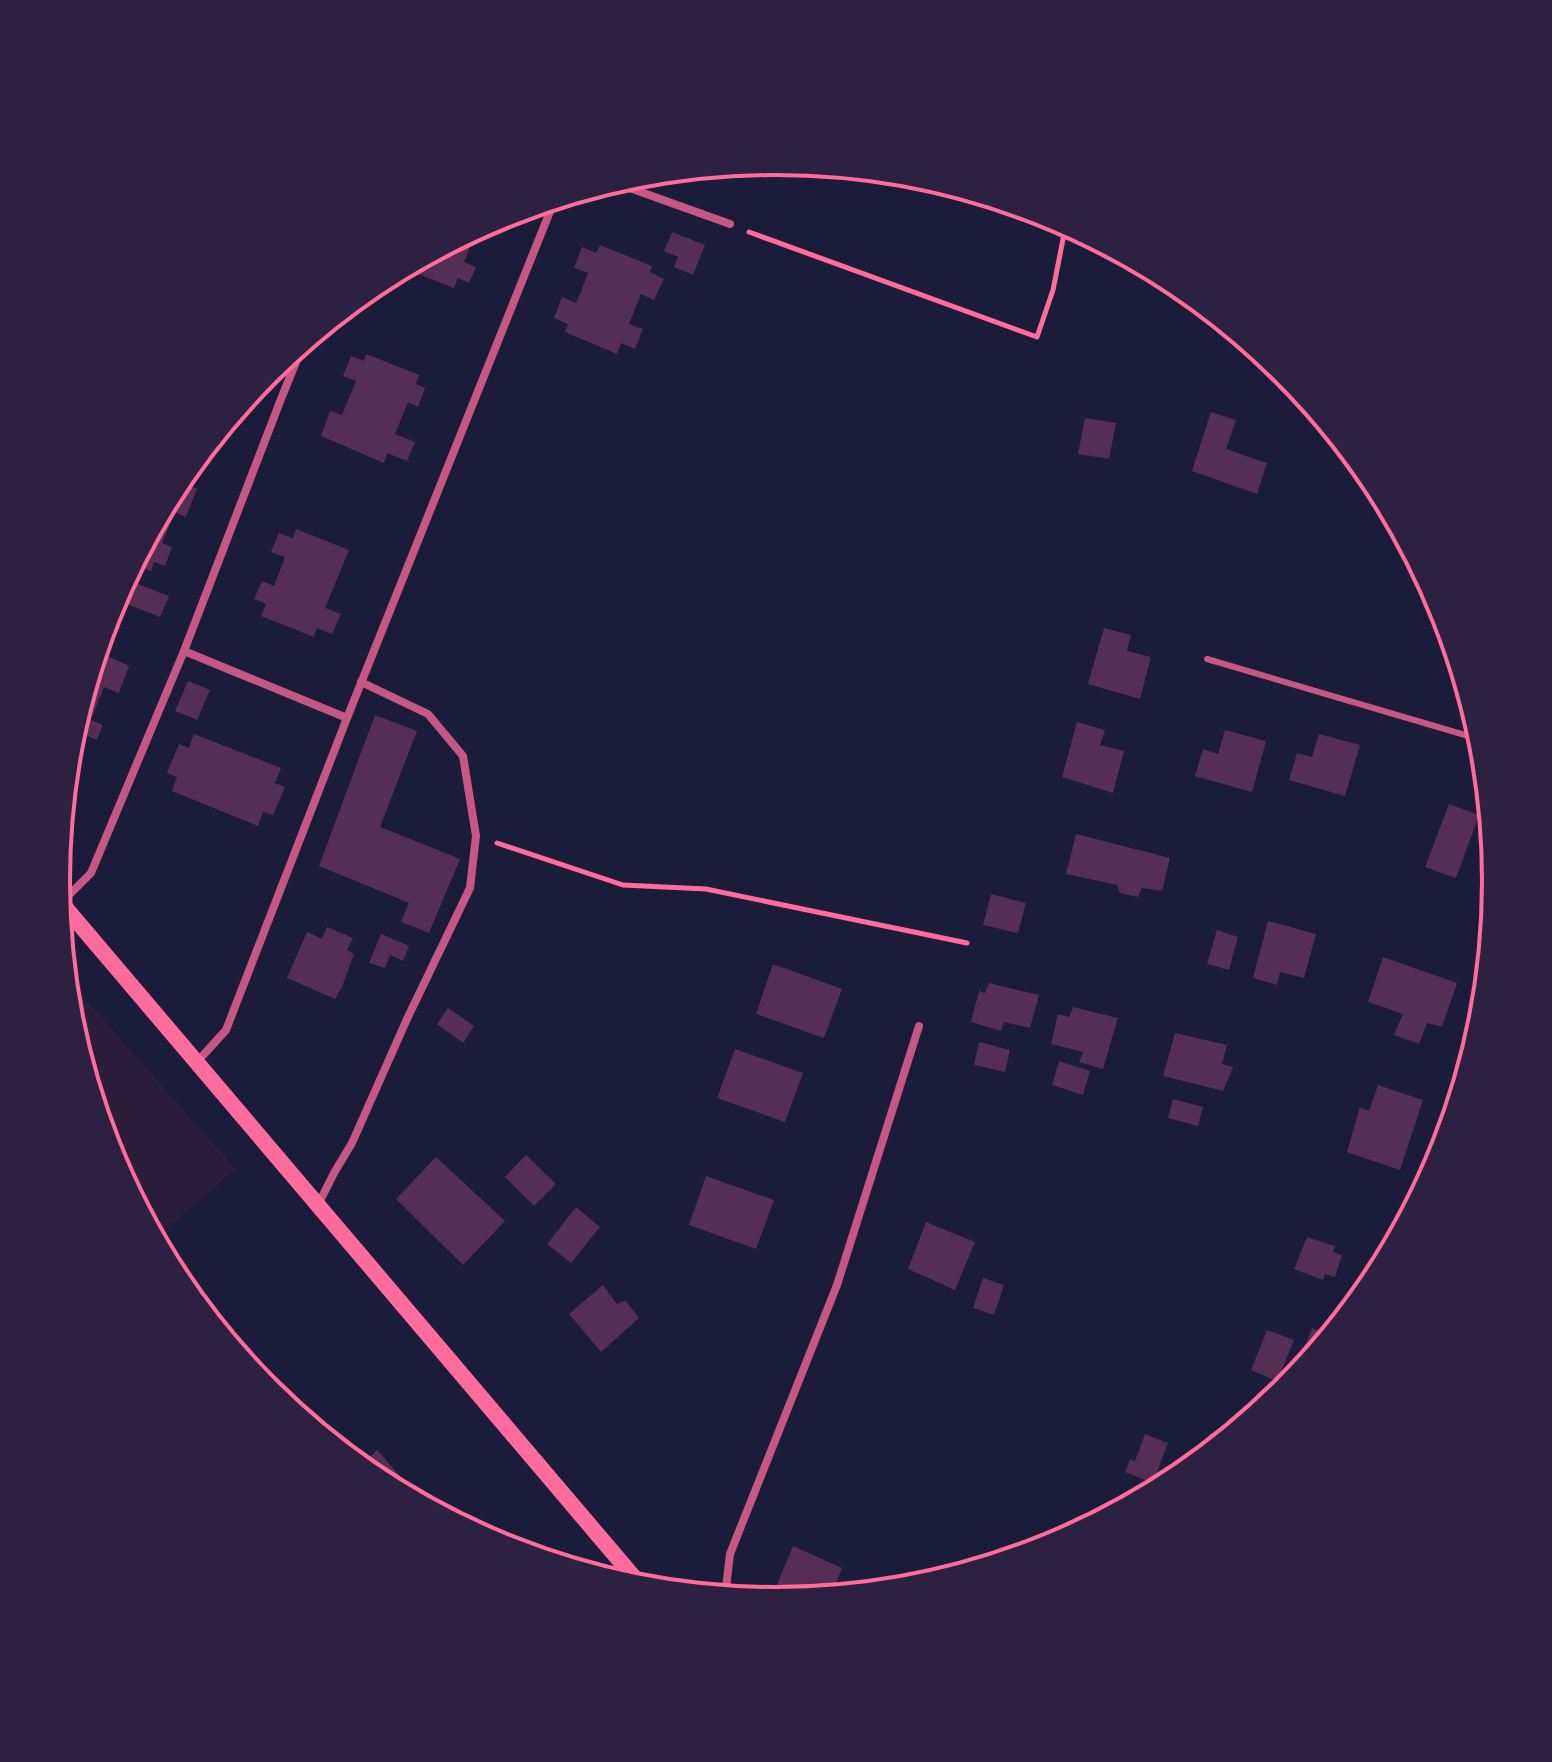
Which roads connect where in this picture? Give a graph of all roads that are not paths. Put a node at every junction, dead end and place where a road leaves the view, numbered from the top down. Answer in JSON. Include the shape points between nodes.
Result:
{"nodes":[{"id":1,"x":635,"y":190,"type":"edge"},
{"id":2,"x":550,"y":212,"type":"edge"},
{"id":3,"x":730,"y":224,"type":"road end"},
{"id":4,"x":295,"y":365,"type":"edge"},
{"id":5,"x":184,"y":651,"type":"junction"},
{"id":6,"x":1207,"y":659,"type":"dead end"},
{"id":7,"x":361,"y":682,"type":"junction"},
{"id":8,"x":347,"y":718,"type":"junction"},
{"id":9,"x":1466,"y":735,"type":"edge"},
{"id":10,"x":70,"y":892,"type":"edge"},
{"id":11,"x":71,"y":914,"type":"edge"},
{"id":12,"x":919,"y":1026,"type":"dead end"},
{"id":13,"x":197,"y":1062,"type":"junction"},
{"id":14,"x":318,"y":1206,"type":"junction"},
{"id":15,"x":628,"y":1571,"type":"edge"},
{"id":16,"x":726,"y":1585,"type":"edge"}],
"edges":[{"from":1,"to":3,"type":"street"},
{"from":2,"to":7,"type":"street"},
{"from":4,"to":5,"type":"street"},
{"from":5,"to":8,"type":"street"},
{"from":5,"to":10,"type":"street","via":[[91,873]]},
{"from":6,"to":9,"type":"lane"},
{"from":7,"to":8,"type":"street"},
{"from":7,"to":14,"type":"street","via":[[428,714],[463,756],[476,836],[470,888]]},
{"from":8,"to":13,"type":"street","via":[[226,1030]]},
{"from":11,"to":13,"type":"main road"},
{"from":12,"to":16,"type":"street","via":[[837,1285],[730,1554]]},
{"from":13,"to":14,"type":"main road"},
{"from":14,"to":15,"type":"main road"}]}
